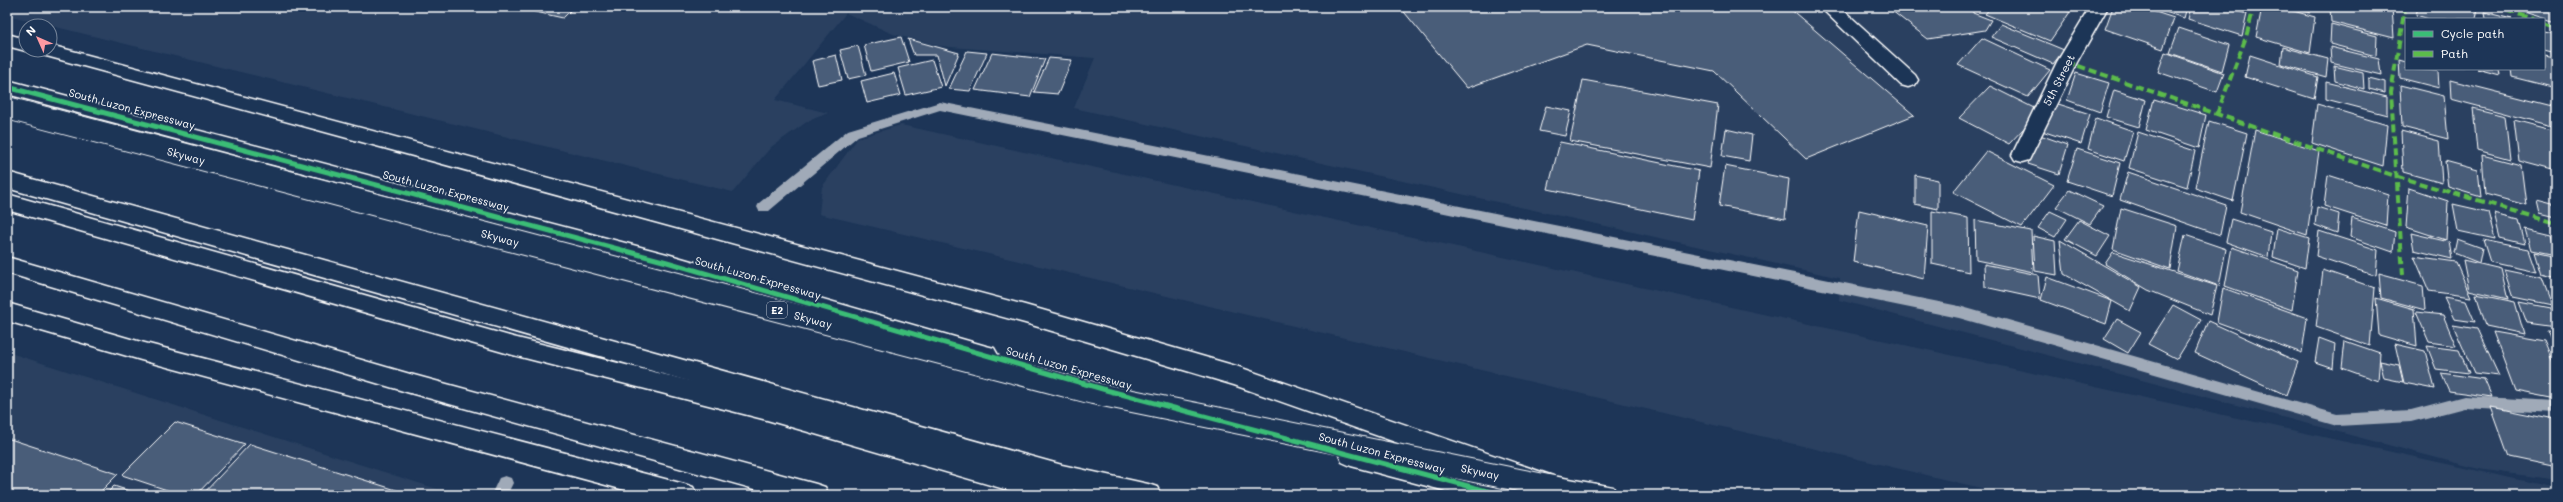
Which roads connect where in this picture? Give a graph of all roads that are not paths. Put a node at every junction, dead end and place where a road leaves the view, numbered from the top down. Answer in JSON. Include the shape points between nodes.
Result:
{"nodes":[{"id":1,"x":1828,"y":7,"type":"edge"},
{"id":2,"x":2099,"y":7,"type":"edge"},
{"id":3,"x":7,"y":40,"type":"edge"},
{"id":4,"x":18,"y":43,"type":"edge"},
{"id":5,"x":58,"y":53,"type":"edge"},
{"id":6,"x":1908,"y":80,"type":"dead end"},
{"id":7,"x":7,"y":87,"type":"edge"},
{"id":8,"x":7,"y":108,"type":"edge"},
{"id":9,"x":2022,"y":155,"type":"dead end"},
{"id":10,"x":7,"y":180,"type":"edge"},
{"id":11,"x":7,"y":202,"type":"edge"},
{"id":12,"x":7,"y":265,"type":"edge"},
{"id":13,"x":7,"y":312,"type":"edge"},
{"id":14,"x":1553,"y":487,"type":"junction"},
{"id":15,"x":684,"y":495,"type":"edge"},
{"id":16,"x":816,"y":495,"type":"edge"},
{"id":17,"x":1062,"y":495,"type":"edge"},
{"id":18,"x":1148,"y":495,"type":"edge"},
{"id":19,"x":1502,"y":495,"type":"edge"},
{"id":20,"x":1604,"y":495,"type":"edge"}],
"edges":[{"from":1,"to":6,"type":"main road"},
{"from":2,"to":9,"type":"main road","name":"5th Street","via":[[2067,62]]},
{"from":3,"to":4,"type":"main road"},
{"from":5,"to":14,"type":"main road","bridge":true,"via":[[1032,316],[1236,376]]},
{"from":7,"to":19,"type":"main road","name":"South Luzon Expressway","number":"E2","via":[[668,262],[1106,390]]},
{"from":8,"to":14,"type":"main road","name":"Skyway","number":"E2","bridge":true,"via":[[1093,393]]},
{"from":10,"to":18,"type":"main road","via":[[1054,474]]},
{"from":11,"to":17,"type":"main road","via":[[513,346],[767,410]]},
{"from":12,"to":16,"type":"main road","via":[[533,419]]},
{"from":13,"to":15,"type":"main road","via":[[149,353]]},
{"from":14,"to":20,"type":"main road","name":"Skyway","number":"E2"}]}
